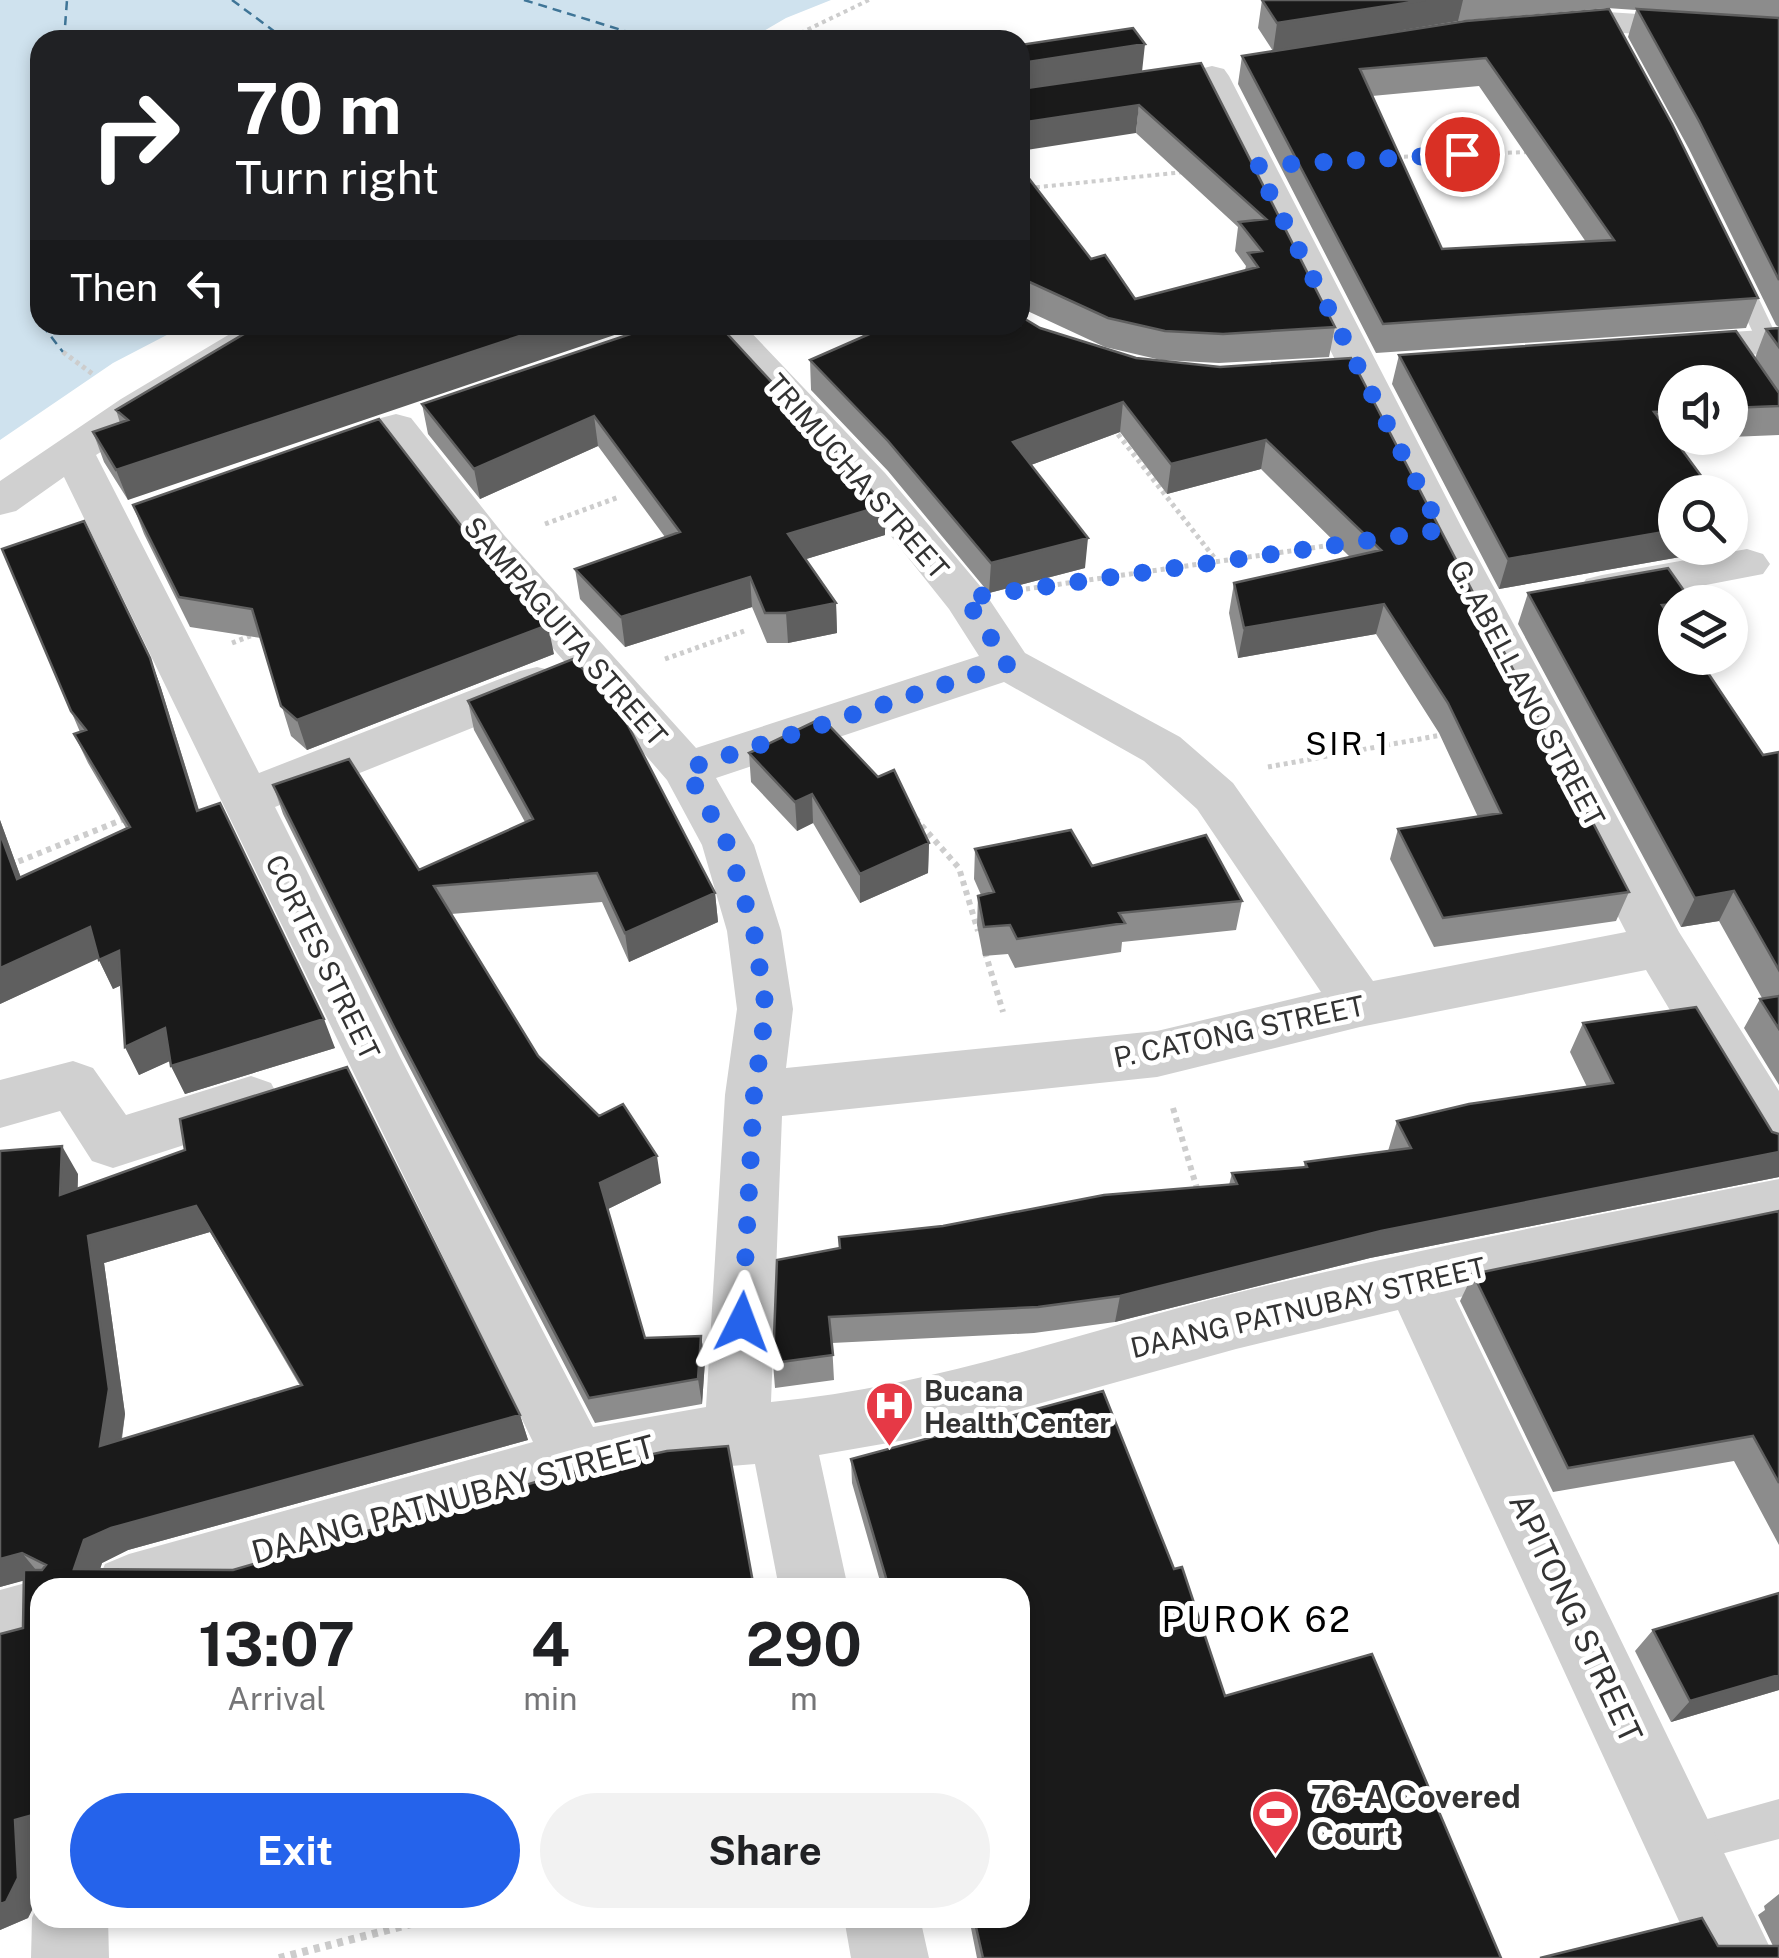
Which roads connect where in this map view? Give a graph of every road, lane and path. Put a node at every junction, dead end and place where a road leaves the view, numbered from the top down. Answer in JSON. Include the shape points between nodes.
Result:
{"nodes":[{"id":1,"x":869,"y":0,"type":"edge"},
{"id":2,"x":807,"y":30,"type":"edge"},
{"id":3,"x":1514,"y":30,"type":"edge"},
{"id":4,"x":1779,"y":33,"type":"edge"},
{"id":5,"x":1212,"y":76,"type":"edge"},
{"id":6,"x":1538,"y":151,"type":"edge"},
{"id":7,"x":1384,"y":158,"type":"edge"},
{"id":8,"x":1256,"y":166,"type":"junction"},
{"id":9,"x":1030,"y":188,"type":"edge"},
{"id":10,"x":1726,"y":255,"type":"edge"},
{"id":11,"x":257,"y":335,"type":"edge"},
{"id":12,"x":707,"y":335,"type":"edge"},
{"id":13,"x":1632,"y":350,"type":"edge"},
{"id":14,"x":1756,"y":350,"type":"edge"},
{"id":15,"x":63,"y":352,"type":"dead end"},
{"id":16,"x":94,"y":376,"type":"dead end"},
{"id":17,"x":1104,"y":417,"type":"edge"},
{"id":18,"x":396,"y":427,"type":"dead end"},
{"id":19,"x":72,"y":451,"type":"junction"},
{"id":20,"x":618,"y":497,"type":"dead end"},
{"id":21,"x":0,"y":501,"type":"edge"},
{"id":22,"x":1441,"y":530,"type":"junction"},
{"id":23,"x":488,"y":545,"type":"junction"},
{"id":24,"x":1217,"y":561,"type":"junction"},
{"id":25,"x":1741,"y":565,"type":"edge"},
{"id":26,"x":965,"y":598,"type":"junction"},
{"id":27,"x":1522,"y":604,"type":"junction"},
{"id":28,"x":270,"y":629,"type":"edge"},
{"id":29,"x":744,"y":630,"type":"dead end"},
{"id":30,"x":180,"y":664,"type":"junction"},
{"id":31,"x":1008,"y":664,"type":"junction"},
{"id":32,"x":599,"y":671,"type":"junction"},
{"id":33,"x":1542,"y":717,"type":"junction"},
{"id":34,"x":686,"y":769,"type":"junction"},
{"id":35,"x":1196,"y":780,"type":"junction"},
{"id":36,"x":240,"y":787,"type":"junction"},
{"id":37,"x":910,"y":812,"type":"edge"},
{"id":38,"x":0,"y":869,"type":"edge"},
{"id":39,"x":1660,"y":946,"type":"junction"},
{"id":40,"x":1360,"y":1006,"type":"junction"},
{"id":41,"x":1157,"y":1054,"type":"junction"},
{"id":42,"x":374,"y":1062,"type":"junction"},
{"id":43,"x":1020,"y":1068,"type":"junction"},
{"id":44,"x":754,"y":1095,"type":"junction"},
{"id":45,"x":0,"y":1104,"type":"edge"},
{"id":46,"x":1779,"y":1141,"type":"edge"},
{"id":47,"x":1202,"y":1206,"type":"edge"},
{"id":48,"x":1775,"y":1214,"type":"edge"},
{"id":49,"x":1415,"y":1279,"type":"junction"},
{"id":50,"x":759,"y":1433,"type":"junction"},
{"id":51,"x":576,"y":1461,"type":"junction"},
{"id":52,"x":164,"y":1578,"type":"edge"},
{"id":53,"x":810,"y":1578,"type":"edge"},
{"id":54,"x":30,"y":1616,"type":"edge"},
{"id":55,"x":0,"y":1624,"type":"edge"},
{"id":56,"x":1779,"y":1819,"type":"edge"},
{"id":57,"x":1682,"y":1844,"type":"junction"},
{"id":58,"x":70,"y":1928,"type":"edge"},
{"id":59,"x":395,"y":1928,"type":"edge"},
{"id":60,"x":884,"y":1928,"type":"edge"},
{"id":61,"x":70,"y":1958,"type":"edge"},
{"id":62,"x":279,"y":1958,"type":"edge"},
{"id":63,"x":890,"y":1958,"type":"edge"},
{"id":64,"x":1736,"y":1958,"type":"edge"}],
"edges":[{"from":1,"to":2,"type":"path"},
{"from":3,"to":4,"type":"street","via":[[1718,26]]},
{"from":5,"to":8,"type":"street","name":"G. ABELLANO STREET"},
{"from":6,"to":7,"type":"path"},
{"from":8,"to":9,"type":"path"},
{"from":8,"to":22,"type":"street","name":"G. ABELLANO STREET"},
{"from":10,"to":14,"type":"lane"},
{"from":11,"to":19,"type":"street"},
{"from":12,"to":26,"type":"street","name":"TRIMUCHA STREET","via":[[870,482]]},
{"from":13,"to":14,"type":"street"},
{"from":15,"to":16,"type":"path"},
{"from":17,"to":24,"type":"path"},
{"from":18,"to":23,"type":"street","name":"SAMPAGUITA STREET"},
{"from":19,"to":21,"type":"street"},
{"from":19,"to":30,"type":"street","name":"CORTES STREET","via":[[130,517]]},
{"from":20,"to":23,"type":"path"},
{"from":22,"to":24,"type":"path"},
{"from":22,"to":27,"type":"street","name":"G. ABELLANO STREET"},
{"from":23,"to":32,"type":"street","name":"SAMPAGUITA STREET"},
{"from":24,"to":26,"type":"path"},
{"from":25,"to":27,"type":"street"},
{"from":26,"to":31,"type":"street","name":"TRIMUCHA STREET"},
{"from":27,"to":33,"type":"street","name":"G. ABELLANO STREET"},
{"from":28,"to":30,"type":"path"},
{"from":29,"to":32,"type":"path"},
{"from":30,"to":36,"type":"street","name":"CORTES STREET"},
{"from":31,"to":34,"type":"street"},
{"from":31,"to":35,"type":"street","name":"TRIMUCHA STREET","via":[[1162,749]]},
{"from":32,"to":34,"type":"street","name":"SAMPAGUITA STREET"},
{"from":32,"to":36,"type":"street"},
{"from":33,"to":35,"type":"path"},
{"from":33,"to":39,"type":"street","name":"G. ABELLANO STREET"},
{"from":34,"to":44,"type":"street","name":"SAMPAGUITA STREET","via":[[728,845],[754,932],[766,1009]]},
{"from":35,"to":40,"type":"street","name":"TRIMUCHA STREET","via":[[1248,840]]},
{"from":36,"to":38,"type":"path"},
{"from":36,"to":42,"type":"street","name":"CORTES STREET"},
{"from":37,"to":43,"type":"path","via":[[959,868]]},
{"from":39,"to":40,"type":"street","name":"P. CATONG STREET"},
{"from":39,"to":46,"type":"street","name":"G. ABELLANO STREET"},
{"from":40,"to":41,"type":"street","name":"P. CATONG STREET"},
{"from":41,"to":43,"type":"street","name":"P. CATONG STREET"},
{"from":41,"to":47,"type":"path"},
{"from":42,"to":45,"type":"street","via":[[113,1144],[73,1084]]},
{"from":42,"to":51,"type":"street","name":"CORTES STREET"},
{"from":43,"to":44,"type":"street","name":"P. CATONG STREET"},
{"from":44,"to":50,"type":"street","name":"SAMPAGUITA STREET"},
{"from":48,"to":49,"type":"street","name":"DAANG PATNUBAY STREET"},
{"from":49,"to":50,"type":"street","name":"DAANG PATNUBAY STREET","via":[[911,1409]]},
{"from":49,"to":57,"type":"street","name":"APITONG STREET"},
{"from":50,"to":51,"type":"street","name":"DAANG PATNUBAY STREET","via":[[670,1441]]},
{"from":50,"to":53,"type":"street"},
{"from":51,"to":52,"type":"street","name":"DAANG PATNUBAY STREET"},
{"from":54,"to":55,"type":"street"},
{"from":56,"to":57,"type":"lane"},
{"from":57,"to":64,"type":"street","name":"APITONG STREET"},
{"from":58,"to":61,"type":"street"},
{"from":59,"to":62,"type":"path"},
{"from":60,"to":63,"type":"street"}]}
